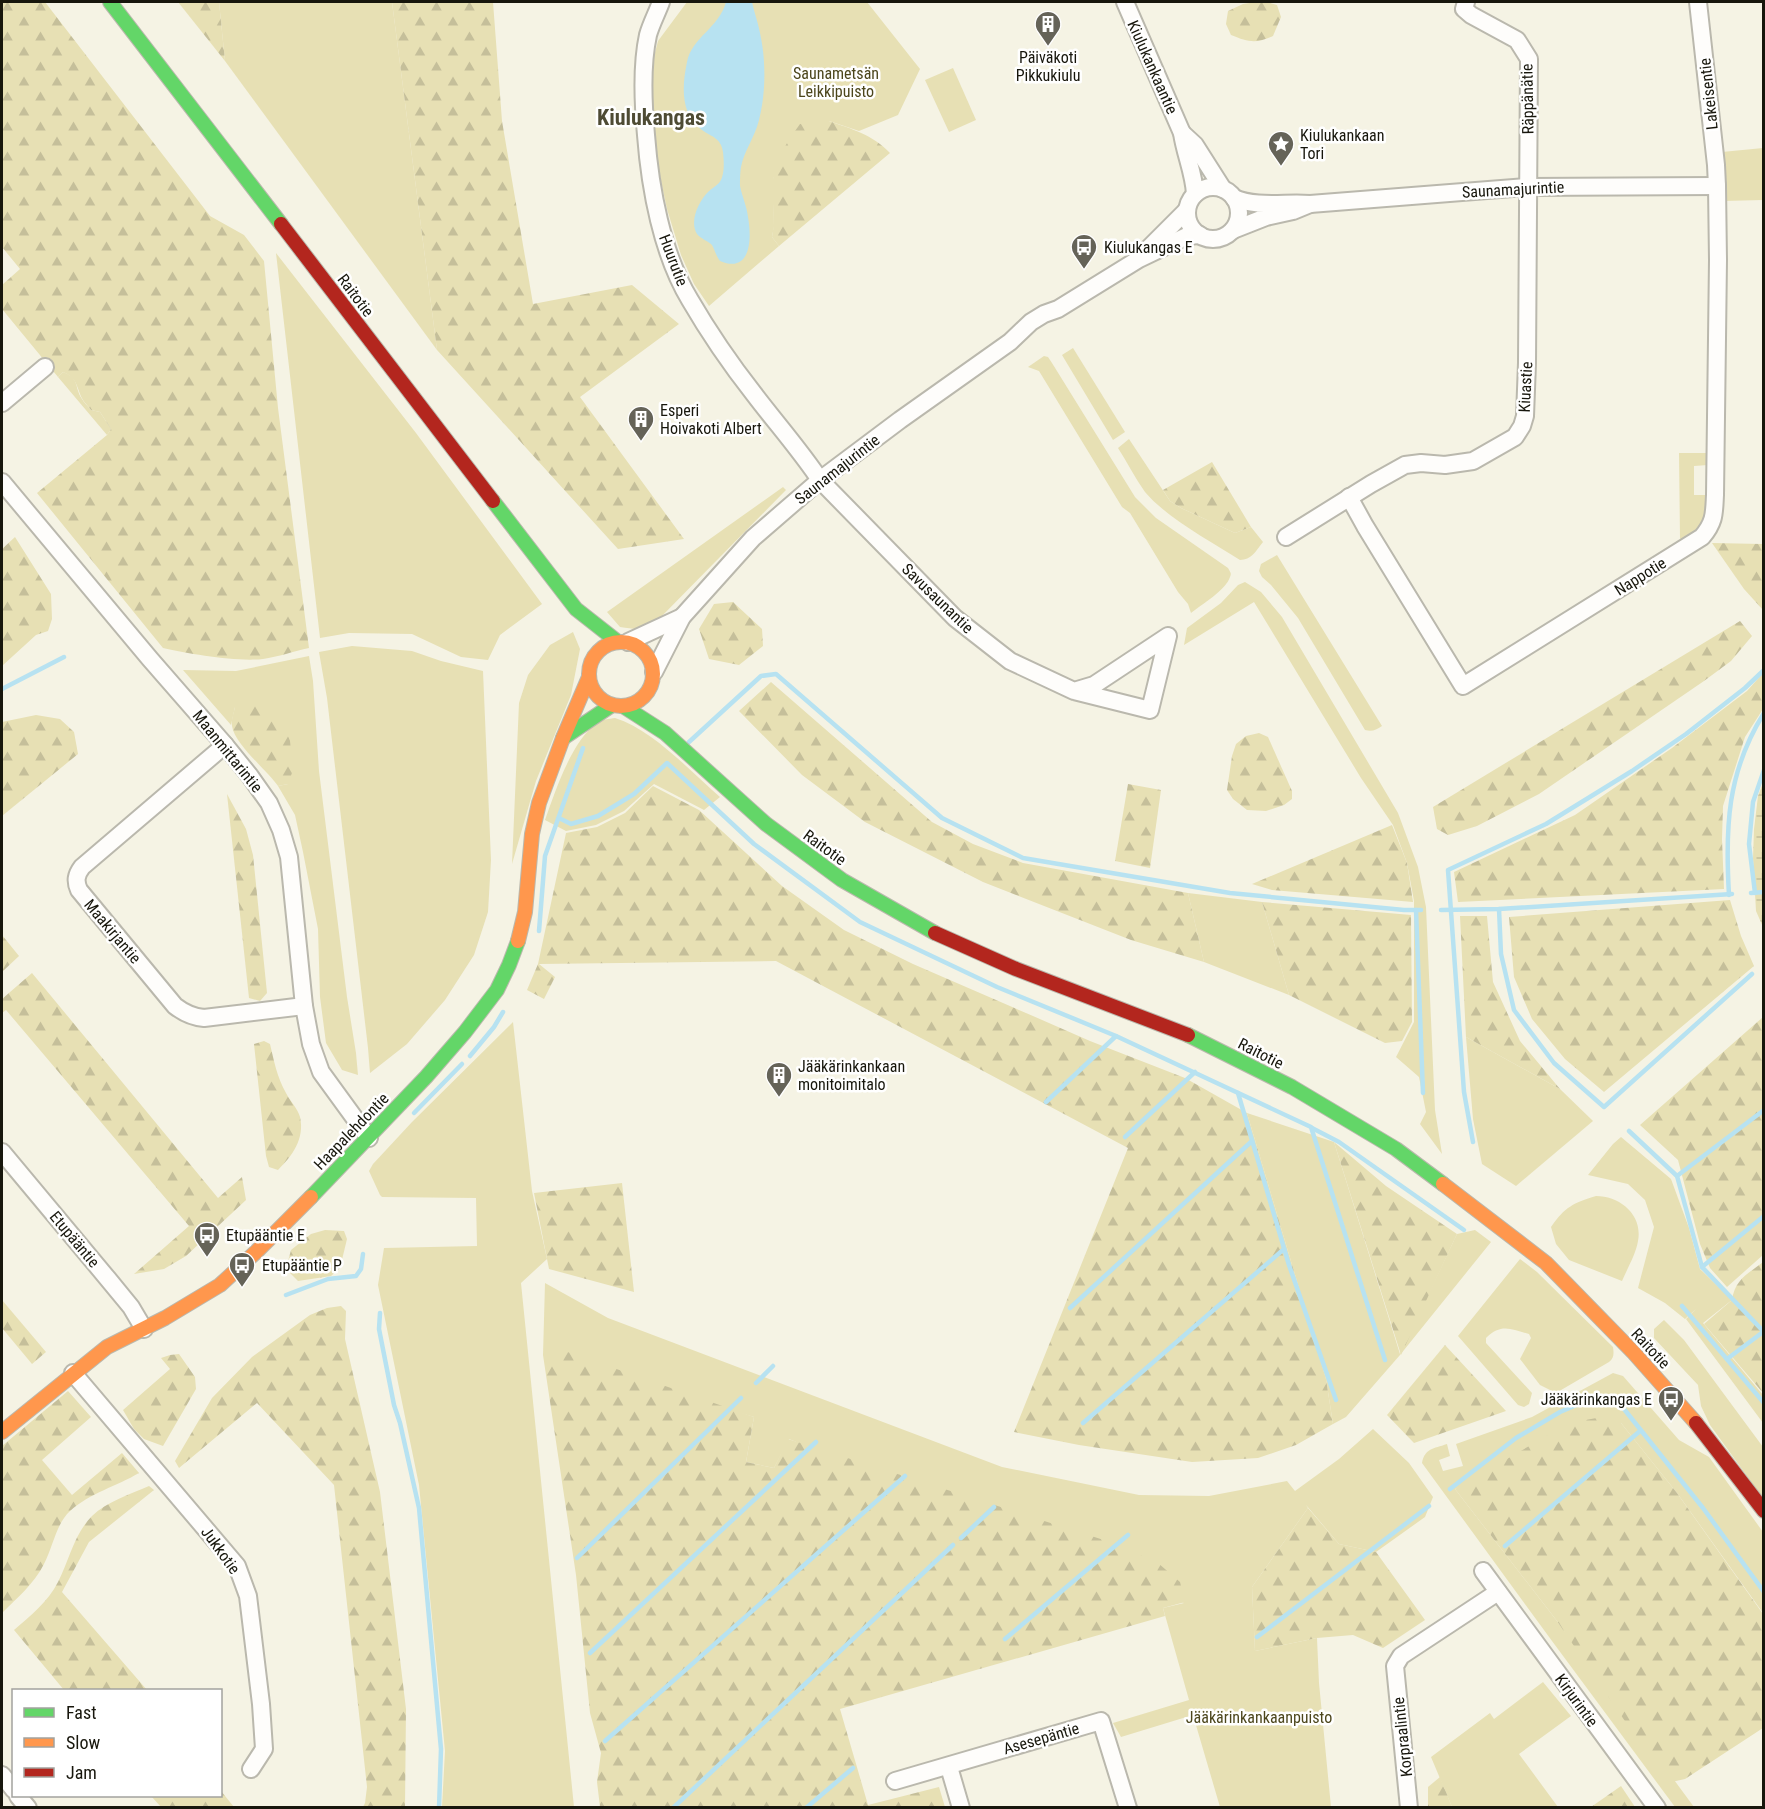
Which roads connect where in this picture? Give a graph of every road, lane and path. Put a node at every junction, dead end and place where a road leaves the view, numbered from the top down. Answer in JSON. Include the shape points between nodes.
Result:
{"nodes":[{"id":1,"x":110,"y":2,"type":"edge"},
{"id":2,"x":661,"y":2,"type":"edge"},
{"id":3,"x":1125,"y":2,"type":"edge"},
{"id":4,"x":1698,"y":2,"type":"edge"},
{"id":5,"x":1465,"y":5,"type":"edge"},
{"id":6,"x":1182,"y":133,"type":"junction"},
{"id":7,"x":1717,"y":186,"type":"junction"},
{"id":8,"x":1527,"y":187,"type":"junction"},
{"id":9,"x":1229,"y":193,"type":"junction"},
{"id":10,"x":1195,"y":194,"type":"junction"},
{"id":11,"x":1310,"y":204,"type":"junction"},
{"id":12,"x":1187,"y":210,"type":"junction"},
{"id":13,"x":1233,"y":230,"type":"junction"},
{"id":14,"x":1200,"y":236,"type":"junction"},
{"id":15,"x":1139,"y":259,"type":"junction"},
{"id":16,"x":45,"y":367,"type":"dead end"},
{"id":17,"x":2,"y":403,"type":"edge"},
{"id":18,"x":820,"y":480,"type":"junction"},
{"id":19,"x":2,"y":482,"type":"edge"},
{"id":20,"x":1349,"y":497,"type":"junction"},
{"id":21,"x":1286,"y":537,"type":"dead end"},
{"id":22,"x":576,"y":609,"type":"junction"},
{"id":23,"x":682,"y":617,"type":"junction"},
{"id":24,"x":623,"y":642,"type":"junction"},
{"id":25,"x":594,"y":657,"type":"junction"},
{"id":26,"x":654,"y":672,"type":"junction"},
{"id":27,"x":589,"y":677,"type":"junction"},
{"id":28,"x":1074,"y":691,"type":"junction"},
{"id":29,"x":653,"y":702,"type":"junction"},
{"id":30,"x":617,"y":706,"type":"junction"},
{"id":31,"x":665,"y":733,"type":"junction"},
{"id":32,"x":563,"y":738,"type":"junction"},
{"id":33,"x":225,"y":745,"type":"junction"},
{"id":34,"x":304,"y":1006,"type":"junction"},
{"id":35,"x":369,"y":1138,"type":"junction"},
{"id":36,"x":2,"y":1152,"type":"edge"},
{"id":37,"x":144,"y":1329,"type":"junction"},
{"id":38,"x":73,"y":1373,"type":"junction"},
{"id":39,"x":2,"y":1432,"type":"edge"},
{"id":40,"x":1764,"y":1512,"type":"edge"},
{"id":41,"x":1483,"y":1572,"type":"dead end"},
{"id":42,"x":1498,"y":1592,"type":"junction"},
{"id":43,"x":949,"y":1767,"type":"junction"},
{"id":44,"x":251,"y":1769,"type":"dead end"},
{"id":45,"x":2,"y":1775,"type":"edge"},
{"id":46,"x":895,"y":1781,"type":"dead end"},
{"id":47,"x":12,"y":1788,"type":"edge"},
{"id":48,"x":961,"y":1808,"type":"edge"},
{"id":49,"x":1128,"y":1808,"type":"edge"},
{"id":50,"x":1408,"y":1808,"type":"edge"},
{"id":51,"x":1657,"y":1808,"type":"edge"}],
"edges":[{"from":1,"to":22,"type":"main road","name":"Raitotie"},
{"from":2,"to":18,"type":"street","name":"Huurutie","via":[[648,36],[644,108],[656,208],[669,253],[689,299],[753,393]]},
{"from":3,"to":6,"type":"street","name":"Kiulukankaantie"},
{"from":4,"to":7,"type":"street","name":"Lakeisentie"},
{"from":5,"to":8,"type":"street","name":"Räppänätie","via":[[1471,15],[1517,40],[1529,59]]},
{"from":6,"to":9,"type":"street","name":"Kiulukankaantie"},
{"from":6,"to":10,"type":"street","name":"Kiulukankaantie"},
{"from":7,"to":8,"type":"street","name":"Saunamajurintie"},
{"from":7,"to":20,"type":"street","name":"Nappotie","via":[[1715,495],[1713,519],[1702,537],[1463,686]]},
{"from":8,"to":11,"type":"street","name":"Saunamajurintie"},
{"from":8,"to":20,"type":"street","name":"Kiuastie","via":[[1527,363],[1522,426],[1515,436],[1473,461],[1405,465]]},
{"from":9,"to":10,"type":"street","via":[[1208,187]]},
{"from":9,"to":11,"type":"street","name":"Saunamajurintie","via":[[1246,203]]},
{"from":9,"to":13,"type":"street","via":[[1239,214]]},
{"from":10,"to":12,"type":"street"},
{"from":11,"to":13,"type":"street","name":"Saunamajurintie"},
{"from":12,"to":14,"type":"street","via":[[1190,225]]},
{"from":12,"to":15,"type":"street","name":"Saunamajurintie"},
{"from":13,"to":14,"type":"street","via":[[1217,239]]},
{"from":14,"to":15,"type":"street","name":"Saunamajurintie","via":[[1187,236]]},
{"from":15,"to":18,"type":"street","name":"Saunamajurintie","via":[[1031,322],[1010,342]]},
{"from":16,"to":17,"type":"street"},
{"from":18,"to":23,"type":"street","name":"Saunamajurintie","via":[[753,538]]},
{"from":18,"to":28,"type":"street","name":"Savusaunantie","via":[[955,618],[1010,661]]},
{"from":19,"to":33,"type":"street","name":"Maanmittarintie"},
{"from":20,"to":21,"type":"street","name":"Kiuastie"},
{"from":22,"to":24,"type":"main road","name":"Raitotie"},
{"from":22,"to":25,"type":"main road","name":"Raitotie"},
{"from":23,"to":24,"type":"street","name":"Saunamajurintie"},
{"from":23,"to":26,"type":"street","name":"Saunamajurintie"},
{"from":24,"to":25,"type":"main road","via":[[609,644]]},
{"from":24,"to":26,"type":"main road","name":"Raitotie","via":[[646,653]]},
{"from":25,"to":27,"type":"main road"},
{"from":26,"to":29,"type":"main road"},
{"from":27,"to":30,"type":"main road","via":[[596,695]]},
{"from":27,"to":32,"type":"main road","name":"Haapalehdontie"},
{"from":28,"to":28,"type":"street","name":"Savusaunantie","via":[[1150,710],[1168,636],[1094,685]]},
{"from":29,"to":30,"type":"main road","via":[[642,699],[633,705]]},
{"from":29,"to":31,"type":"main road","name":"Raitotie"},
{"from":30,"to":31,"type":"main road","name":"Raitotie"},
{"from":30,"to":32,"type":"main road"},
{"from":31,"to":40,"type":"main road","name":"Raitotie","via":[[766,824],[842,880],[930,931],[1016,969],[1187,1034],[1292,1087],[1396,1149],[1546,1263],[1688,1413]]},
{"from":32,"to":35,"type":"main road","name":"Haapalehdontie","via":[[539,803],[525,912],[498,990]]},
{"from":33,"to":34,"type":"street","name":"Maanmittarintie","via":[[269,803],[281,830],[289,857]]},
{"from":33,"to":34,"type":"street","name":"Maakirjantie","via":[[82,867],[76,882],[183,1012],[204,1018]]},
{"from":34,"to":35,"type":"street","name":"Maanmittarintie","via":[[321,1072]]},
{"from":35,"to":37,"type":"main road","name":"Haapalehdontie","via":[[220,1286]]},
{"from":36,"to":37,"type":"street","name":"Etupääntie","via":[[131,1307]]},
{"from":37,"to":38,"type":"main road","name":"Haapalehdontie","via":[[107,1347]]},
{"from":38,"to":39,"type":"main road","name":"Haapalehdontie"},
{"from":38,"to":44,"type":"street","name":"Jukkotie","via":[[237,1566],[248,1596],[261,1704],[264,1749]]},
{"from":41,"to":42,"type":"street","name":"Kirjurintie"},
{"from":42,"to":50,"type":"street","name":"Korpraalintie","via":[[1401,1656],[1395,1666]]},
{"from":42,"to":51,"type":"street","name":"Kirjurintie"},
{"from":43,"to":46,"type":"street","name":"Asesepäntie"},
{"from":43,"to":48,"type":"street"},
{"from":43,"to":49,"type":"street","name":"Asesepäntie","via":[[1101,1721]]},
{"from":45,"to":47,"type":"street"}]}
